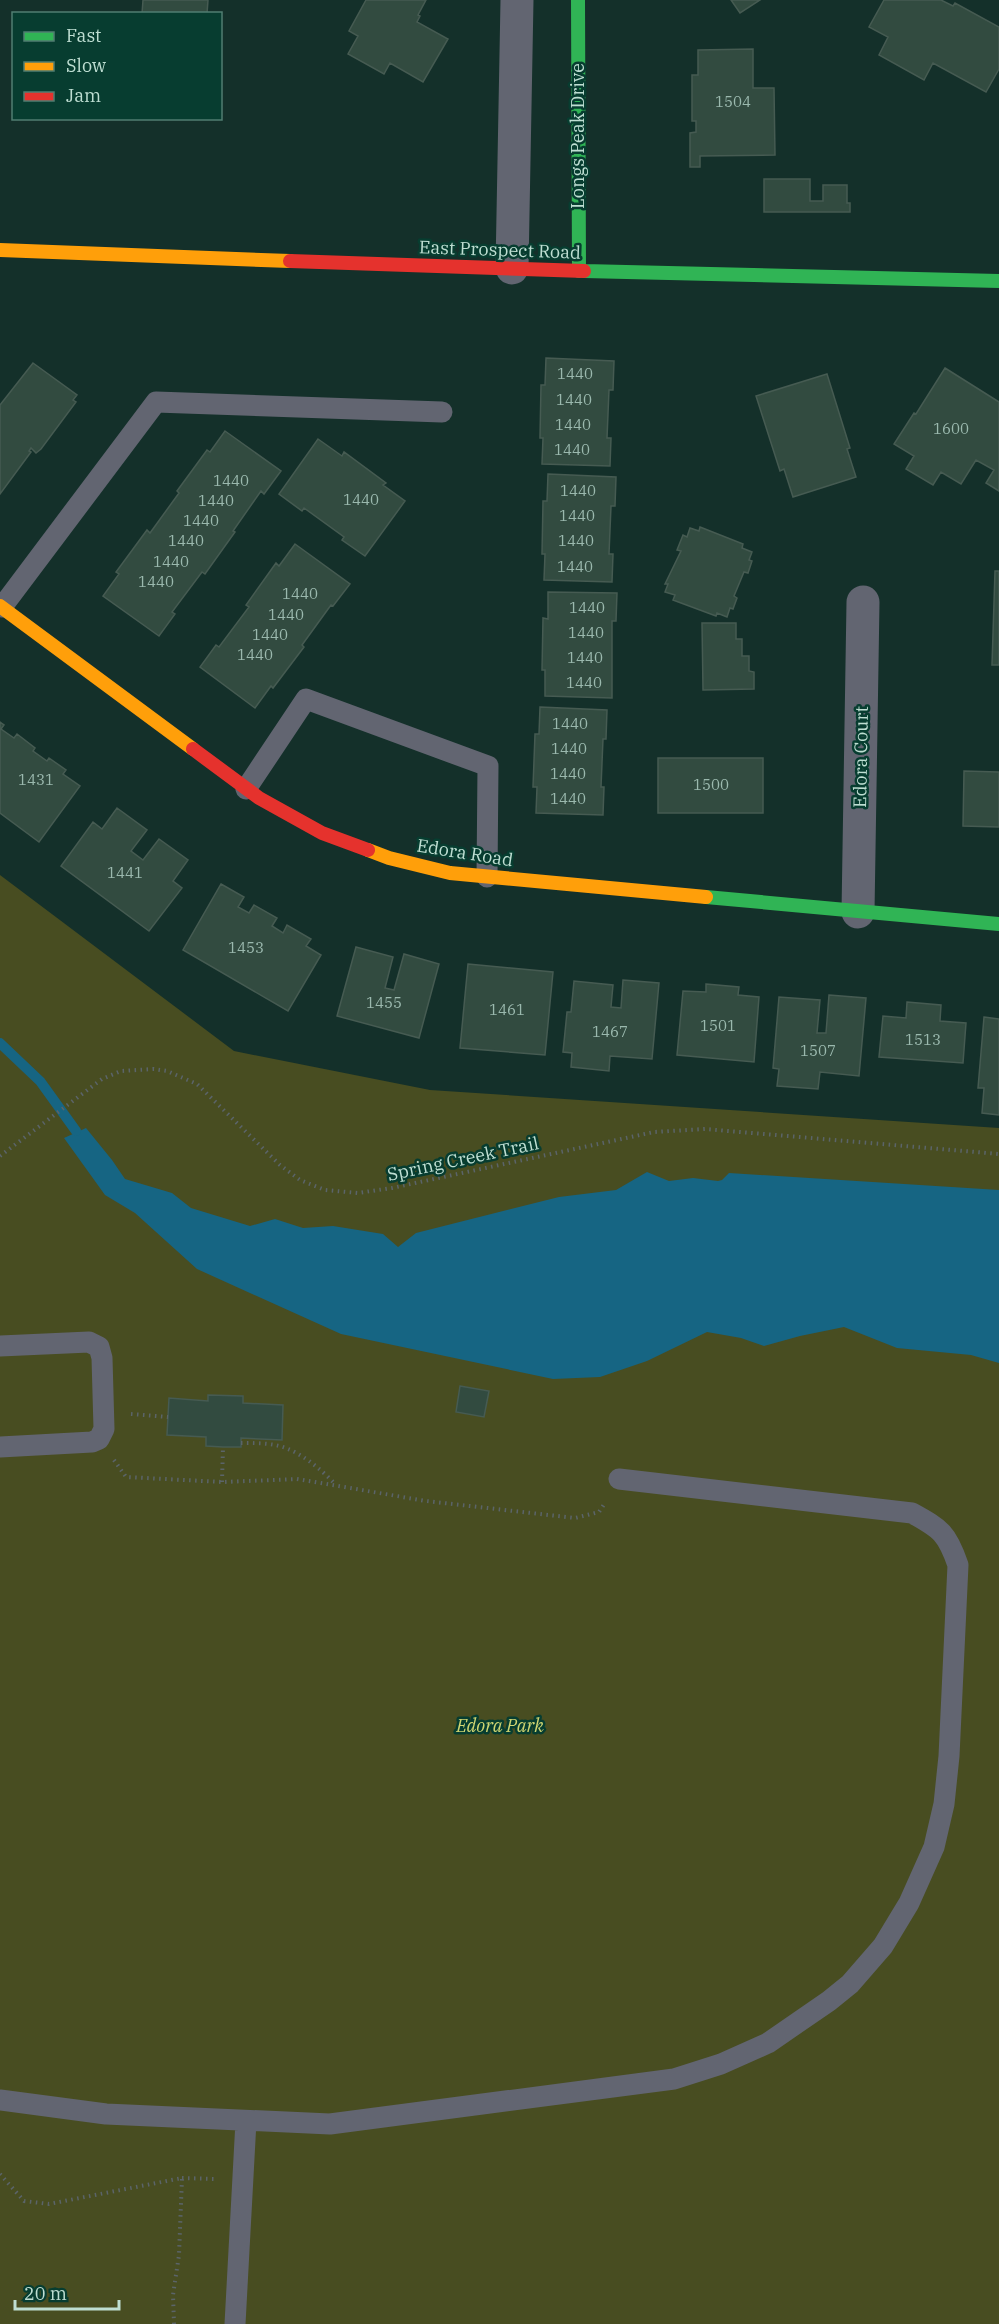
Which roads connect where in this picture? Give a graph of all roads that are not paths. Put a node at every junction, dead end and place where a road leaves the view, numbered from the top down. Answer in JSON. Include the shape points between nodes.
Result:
{"nodes":[{"id":1,"x":517,"y":0,"type":"edge"},
{"id":2,"x":578,"y":0,"type":"edge"},
{"id":3,"x":0,"y":250,"type":"edge"},
{"id":4,"x":512,"y":268,"type":"junction"},
{"id":5,"x":579,"y":271,"type":"junction"},
{"id":6,"x":999,"y":281,"type":"edge"},
{"id":7,"x":442,"y":412,"type":"dead end"},
{"id":8,"x":863,"y":602,"type":"dead end"},
{"id":9,"x":1,"y":607,"type":"edge"},
{"id":10,"x":246,"y":789,"type":"junction"},
{"id":11,"x":487,"y":877,"type":"junction"},
{"id":12,"x":858,"y":912,"type":"junction"},
{"id":13,"x":999,"y":924,"type":"edge"},
{"id":14,"x":0,"y":1346,"type":"edge"},
{"id":15,"x":0,"y":1447,"type":"edge"},
{"id":16,"x":619,"y":1479,"type":"road end"},
{"id":17,"x":0,"y":2100,"type":"edge"},
{"id":18,"x":246,"y":2121,"type":"junction"},
{"id":19,"x":235,"y":2324,"type":"edge"}],
"edges":[{"from":1,"to":4,"type":"street"},
{"from":2,"to":5,"type":"street","name":"Longs Peak Drive"},
{"from":3,"to":4,"type":"street","name":"East Prospect Road"},
{"from":4,"to":5,"type":"street","name":"East Prospect Road"},
{"from":5,"to":6,"type":"street","name":"East Prospect Road"},
{"from":7,"to":9,"type":"lane","via":[[156,402]]},
{"from":8,"to":12,"type":"street","name":"Edora Court"},
{"from":9,"to":10,"type":"street","name":"Edora Road"},
{"from":10,"to":11,"type":"street","name":"Edora Road","via":[[322,833],[389,858],[450,873]]},
{"from":10,"to":11,"type":"lane","via":[[306,699],[488,766]]},
{"from":11,"to":12,"type":"street","name":"Edora Road"},
{"from":12,"to":13,"type":"street","name":"Edora Road"},
{"from":14,"to":15,"type":"lane","via":[[89,1342],[99,1347],[104,1430],[92,1442]]},
{"from":16,"to":18,"type":"lane","via":[[912,1513],[934,1526],[950,1542],[958,1565],[944,1804],[934,1847],[909,1903],[883,1946],[850,1984],[768,2043],[721,2064],[674,2079],[341,2123]]},
{"from":17,"to":18,"type":"lane","via":[[106,2114]]},
{"from":18,"to":19,"type":"lane"}]}
